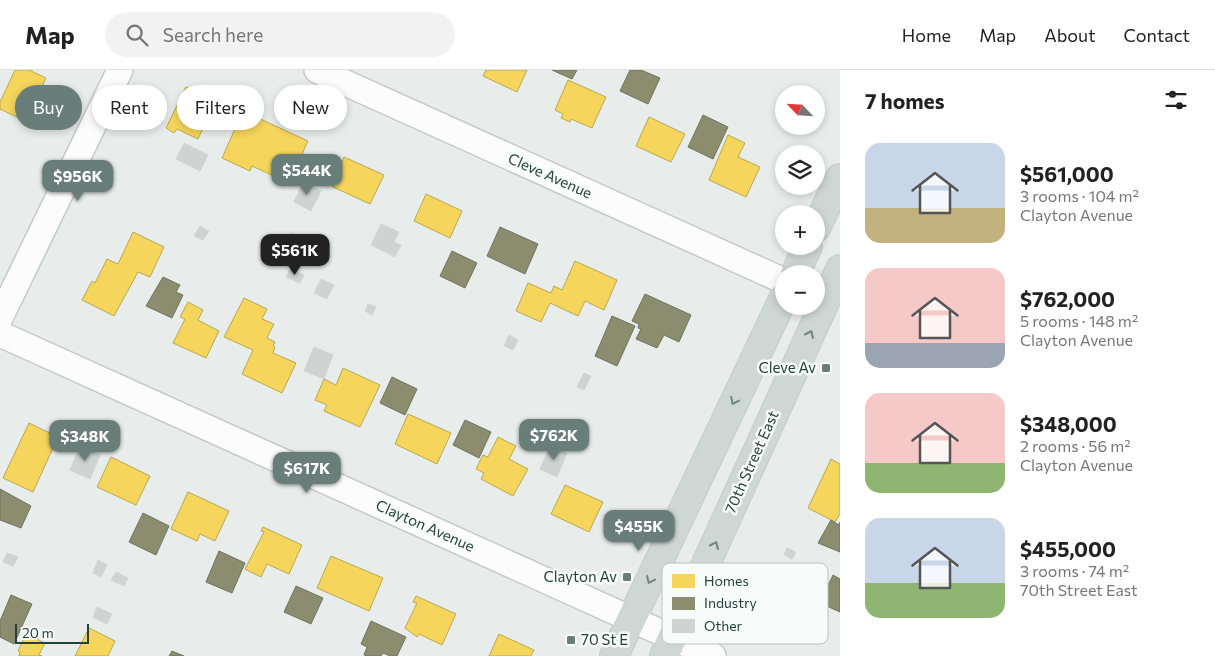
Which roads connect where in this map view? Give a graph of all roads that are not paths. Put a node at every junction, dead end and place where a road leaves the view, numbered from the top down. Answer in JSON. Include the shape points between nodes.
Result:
{"nodes":[{"id":1,"x":120,"y":70,"type":"edge"},
{"id":2,"x":316,"y":70,"type":"edge"},
{"id":3,"x":840,"y":178,"type":"edge"},
{"id":4,"x":825,"y":209,"type":"edge"},
{"id":5,"x":840,"y":269,"type":"edge"},
{"id":6,"x":775,"y":277,"type":"edge"},
{"id":7,"x":833,"y":303,"type":"edge"},
{"id":8,"x":775,"y":315,"type":"edge"},
{"id":9,"x":0,"y":318,"type":"edge"},
{"id":10,"x":0,"y":334,"type":"edge"},
{"id":11,"x":709,"y":563,"type":"edge"},
{"id":12,"x":631,"y":619,"type":"junction"},
{"id":13,"x":662,"y":642,"type":"edge"},
{"id":14,"x":669,"y":647,"type":"edge"},
{"id":15,"x":614,"y":656,"type":"edge"},
{"id":16,"x":713,"y":656,"type":"edge"}],
"edges":[{"from":1,"to":9,"type":"street"},
{"from":2,"to":6,"type":"street","name":"Cleve Avenue"},
{"from":3,"to":4,"type":"main road"},
{"from":5,"to":7,"type":"main road","name":"70th Street East"},
{"from":11,"to":7,"type":"main road","name":"70th Street East","one_way":true},
{"from":8,"to":12,"type":"main road","one_way":true},
{"from":10,"to":12,"type":"street","name":"Clayton Avenue"},
{"from":12,"to":13,"type":"street","name":"Clayton Avenue"},
{"from":12,"to":15,"type":"main road"},
{"from":14,"to":16,"type":"street","name":"Clayton Avenue"}]}
